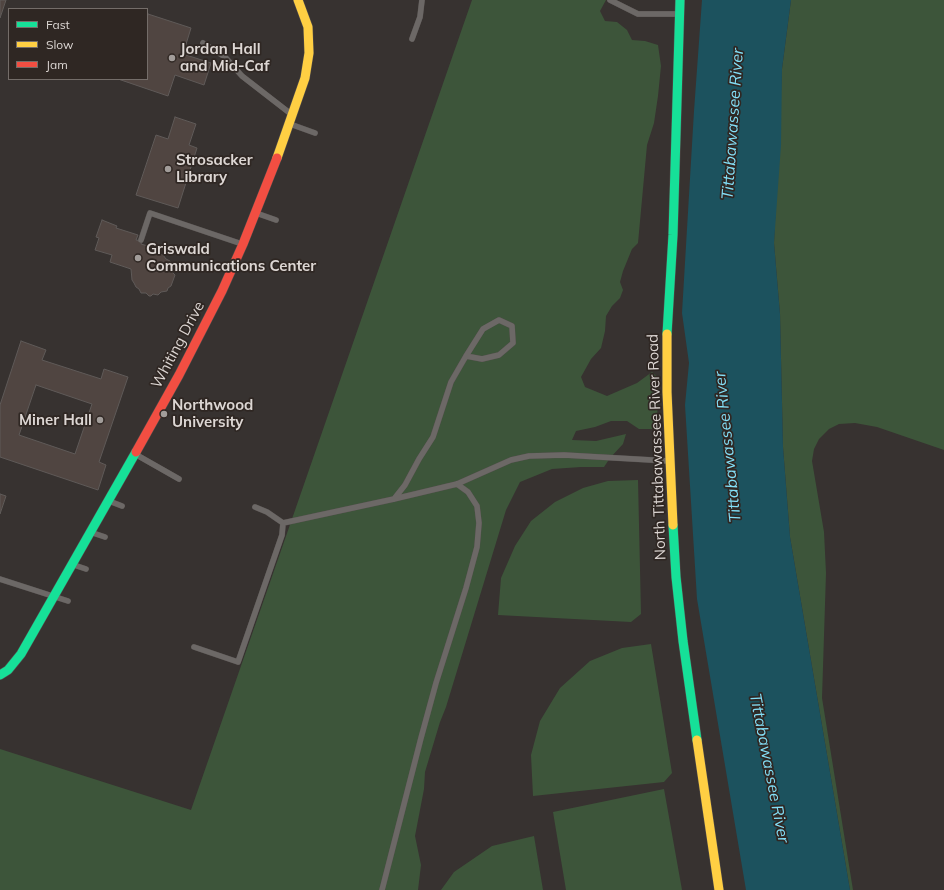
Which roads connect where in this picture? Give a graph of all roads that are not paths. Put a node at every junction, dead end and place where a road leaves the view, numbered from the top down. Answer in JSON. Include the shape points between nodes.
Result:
{"nodes":[{"id":1,"x":298,"y":0,"type":"edge"},
{"id":2,"x":422,"y":0,"type":"edge"},
{"id":3,"x":610,"y":0,"type":"edge"},
{"id":4,"x":680,"y":0,"type":"edge"},
{"id":5,"x":679,"y":14,"type":"junction"},
{"id":6,"x":412,"y":39,"type":"dead end"},
{"id":7,"x":203,"y":43,"type":"dead end"},
{"id":8,"x":291,"y":119,"type":"junction"},
{"id":9,"x":315,"y":133,"type":"dead end"},
{"id":10,"x":256,"y":213,"type":"junction"},
{"id":11,"x":276,"y":220,"type":"dead end"},
{"id":12,"x":141,"y":240,"type":"dead end"},
{"id":13,"x":243,"y":244,"type":"junction"},
{"id":14,"x":466,"y":356,"type":"junction"},
{"id":15,"x":135,"y":454,"type":"junction"},
{"id":16,"x":671,"y":461,"type":"junction"},
{"id":17,"x":179,"y":479,"type":"dead end"},
{"id":18,"x":457,"y":484,"type":"junction"},
{"id":19,"x":394,"y":499,"type":"junction"},
{"id":20,"x":108,"y":501,"type":"junction"},
{"id":21,"x":122,"y":506,"type":"dead end"},
{"id":22,"x":255,"y":508,"type":"dead end"},
{"id":23,"x":282,"y":524,"type":"junction"},
{"id":24,"x":90,"y":532,"type":"junction"},
{"id":25,"x":105,"y":538,"type":"dead end"},
{"id":26,"x":72,"y":564,"type":"junction"},
{"id":27,"x":86,"y":569,"type":"dead end"},
{"id":28,"x":0,"y":579,"type":"edge"},
{"id":29,"x":53,"y":597,"type":"junction"},
{"id":30,"x":68,"y":602,"type":"dead end"},
{"id":31,"x":194,"y":647,"type":"dead end"},
{"id":32,"x":0,"y":675,"type":"edge"},
{"id":33,"x":382,"y":890,"type":"edge"},
{"id":34,"x":719,"y":890,"type":"edge"}],
"edges":[{"from":1,"to":8,"type":"street","name":"Whiting Drive","via":[[308,27],[309,53],[305,78]]},
{"from":2,"to":6,"type":"lane","via":[[420,17]]},
{"from":3,"to":5,"type":"lane","via":[[638,14]]},
{"from":4,"to":5,"type":"street","name":"North Tittabawassee River Road"},
{"from":5,"to":16,"type":"street","name":"North Tittabawassee River Road","via":[[673,235],[667,333],[666,392]]},
{"from":7,"to":8,"type":"lane","via":[[225,57],[242,76]]},
{"from":8,"to":9,"type":"lane"},
{"from":8,"to":10,"type":"street","name":"Whiting Drive"},
{"from":10,"to":11,"type":"lane"},
{"from":10,"to":13,"type":"street","name":"Whiting Drive"},
{"from":12,"to":13,"type":"lane","via":[[150,213]]},
{"from":13,"to":15,"type":"street","name":"Whiting Drive","via":[[179,376]]},
{"from":14,"to":14,"type":"lane","via":[[482,359],[499,355],[513,343],[512,326],[499,320],[483,329]]},
{"from":14,"to":19,"type":"lane","via":[[451,382],[433,437]]},
{"from":15,"to":17,"type":"lane"},
{"from":15,"to":20,"type":"street","name":"Whiting Drive"},
{"from":16,"to":18,"type":"lane","via":[[564,455],[529,456],[511,460]]},
{"from":16,"to":34,"type":"street","name":"North Tittabawassee River Road","via":[[675,570],[682,634]]},
{"from":18,"to":19,"type":"lane"},
{"from":18,"to":33,"type":"lane","via":[[468,492],[477,506],[477,547],[420,738]]},
{"from":19,"to":23,"type":"lane"},
{"from":20,"to":21,"type":"lane"},
{"from":20,"to":24,"type":"street","name":"Whiting Drive"},
{"from":22,"to":23,"type":"lane","via":[[267,512]]},
{"from":23,"to":31,"type":"lane","via":[[282,535],[238,662]]},
{"from":24,"to":25,"type":"lane"},
{"from":24,"to":26,"type":"street","name":"Whiting Drive"},
{"from":26,"to":27,"type":"lane"},
{"from":26,"to":29,"type":"street","name":"Whiting Drive"},
{"from":28,"to":29,"type":"lane"},
{"from":29,"to":30,"type":"lane"},
{"from":29,"to":32,"type":"street","name":"Whiting Drive","via":[[21,654],[8,670]]}]}
